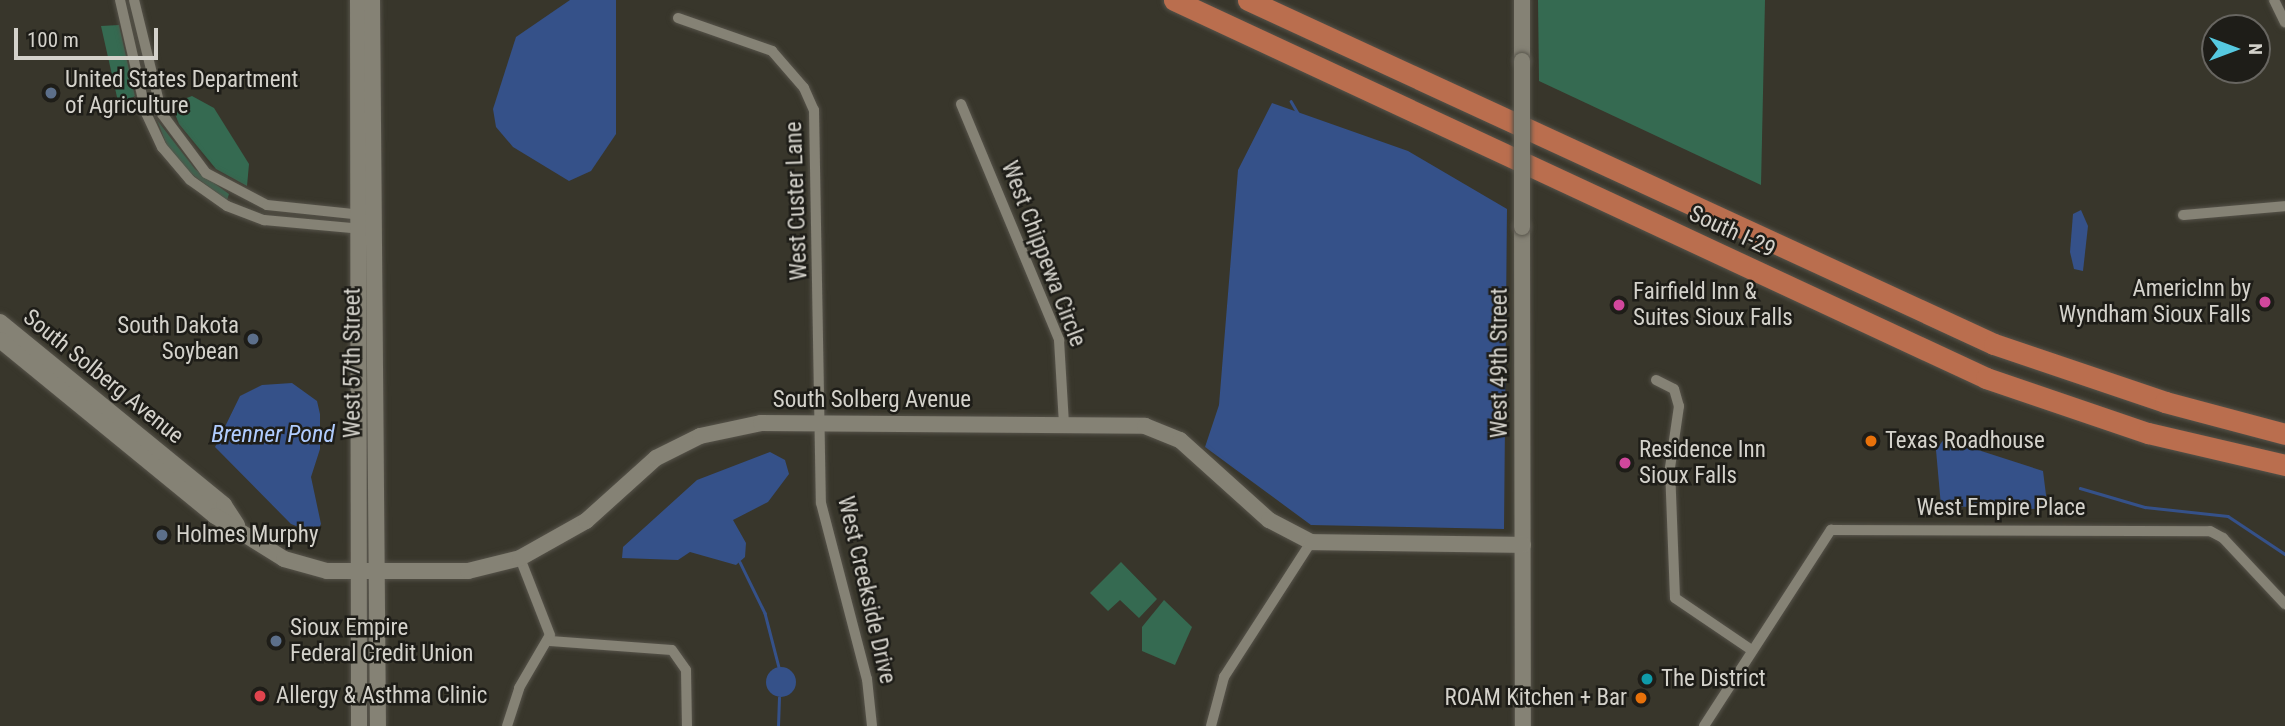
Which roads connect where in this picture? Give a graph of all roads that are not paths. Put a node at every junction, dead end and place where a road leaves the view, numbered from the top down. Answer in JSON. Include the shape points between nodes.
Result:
{"nodes":[{"id":1,"x":120,"y":0,"type":"edge"},
{"id":2,"x":134,"y":0,"type":"edge"},
{"id":3,"x":358,"y":0,"type":"edge"},
{"id":4,"x":372,"y":0,"type":"edge"},
{"id":5,"x":1174,"y":0,"type":"edge"},
{"id":6,"x":1248,"y":0,"type":"edge"},
{"id":7,"x":1522,"y":0,"type":"edge"},
{"id":8,"x":2274,"y":0,"type":"edge"},
{"id":9,"x":678,"y":18,"type":"dead end"},
{"id":10,"x":2285,"y":23,"type":"edge"},
{"id":11,"x":961,"y":104,"type":"dead end"},
{"id":12,"x":2285,"y":206,"type":"edge"},
{"id":13,"x":2183,"y":215,"type":"dead end"},
{"id":14,"x":356,"y":222,"type":"junction"},
{"id":15,"x":375,"y":222,"type":"junction"},
{"id":16,"x":0,"y":322,"type":"edge"},
{"id":17,"x":0,"y":340,"type":"edge"},
{"id":18,"x":1656,"y":380,"type":"dead end"},
{"id":19,"x":2172,"y":405,"type":"junction"},
{"id":20,"x":2285,"y":421,"type":"edge"},
{"id":21,"x":821,"y":422,"type":"junction"},
{"id":22,"x":1064,"y":423,"type":"junction"},
{"id":23,"x":2148,"y":433,"type":"junction"},
{"id":24,"x":2285,"y":434,"type":"edge"},
{"id":25,"x":2285,"y":465,"type":"edge"},
{"id":26,"x":2285,"y":475,"type":"edge"},
{"id":27,"x":237,"y":524,"type":"junction"},
{"id":28,"x":1311,"y":542,"type":"junction"},
{"id":29,"x":1523,"y":545,"type":"junction"},
{"id":30,"x":520,"y":558,"type":"junction"},
{"id":31,"x":377,"y":571,"type":"junction"},
{"id":32,"x":357,"y":572,"type":"junction"},
{"id":33,"x":2285,"y":604,"type":"edge"},
{"id":34,"x":550,"y":641,"type":"junction"},
{"id":35,"x":1750,"y":649,"type":"junction"},
{"id":36,"x":359,"y":726,"type":"edge"},
{"id":37,"x":378,"y":726,"type":"edge"},
{"id":38,"x":507,"y":726,"type":"edge"},
{"id":39,"x":687,"y":726,"type":"edge"},
{"id":40,"x":872,"y":726,"type":"edge"},
{"id":41,"x":1211,"y":726,"type":"edge"},
{"id":42,"x":1523,"y":726,"type":"edge"},
{"id":43,"x":1704,"y":726,"type":"edge"}],
"edges":[{"from":1,"to":14,"type":"street","via":[[146,113],[190,180],[228,206],[264,220]]},
{"from":2,"to":14,"type":"street","via":[[163,114],[206,173],[267,205]]},
{"from":3,"to":14,"type":"main road","name":"West 57th Street"},
{"from":4,"to":15,"type":"main road","name":"West 57th Street"},
{"from":5,"to":23,"type":"highway","name":"South I-29","via":[[1943,359]]},
{"from":6,"to":19,"type":"highway","name":"South I-29","via":[[1803,261],[2005,348]]},
{"from":7,"to":29,"type":"main road","name":"West 49th Street","bridge":true},
{"from":8,"to":10,"type":"street"},
{"from":9,"to":21,"type":"street","name":"West Custer Lane","via":[[772,51],[804,88],[814,110]]},
{"from":11,"to":22,"type":"street","name":"West Chippewa Circle","via":[[1059,340]]},
{"from":12,"to":13,"type":"street"},
{"from":14,"to":15,"type":"street"},
{"from":14,"to":32,"type":"main road","name":"West 57th Street"},
{"from":15,"to":31,"type":"main road","name":"West 57th Street"},
{"from":16,"to":27,"type":"main road","name":"South Solberg Avenue","via":[[224,505]]},
{"from":17,"to":27,"type":"main road","name":"South Solberg Avenue","via":[[215,516]]},
{"from":18,"to":35,"type":"street","via":[[1674,389],[1679,406],[1670,468],[1675,598]]},
{"from":19,"to":20,"type":"highway"},
{"from":19,"to":24,"type":"highway","name":"South I-29"},
{"from":21,"to":22,"type":"main road","name":"South Solberg Avenue"},
{"from":21,"to":30,"type":"main road","name":"South Solberg Avenue","via":[[761,423],[700,436],[656,457],[586,521]]},
{"from":21,"to":40,"type":"street","name":"West Creekside Drive","via":[[824,524],[867,679]]},
{"from":22,"to":28,"type":"main road","name":"South Solberg Avenue","via":[[1144,426],[1172,436],[1269,520]]},
{"from":23,"to":25,"type":"highway","name":"South I-29"},
{"from":23,"to":26,"type":"highway"},
{"from":27,"to":32,"type":"main road","name":"South Solberg Avenue","via":[[292,563]]},
{"from":28,"to":29,"type":"main road","name":"South Solberg Avenue"},
{"from":28,"to":41,"type":"street","via":[[1224,677]]},
{"from":29,"to":42,"type":"main road","name":"West 49th Street"},
{"from":30,"to":31,"type":"main road","name":"South Solberg Avenue","via":[[468,571]]},
{"from":30,"to":34,"type":"street","via":[[549,623]]},
{"from":31,"to":32,"type":"main road","name":"South Solberg Avenue"},
{"from":31,"to":37,"type":"main road","name":"West 57th Street"},
{"from":32,"to":36,"type":"main road","name":"West 57th Street"},
{"from":33,"to":35,"type":"street","name":"West Empire Place","via":[[2223,537],[2210,531],[1848,529],[1820,540]]},
{"from":34,"to":38,"type":"street","via":[[519,688]]},
{"from":34,"to":39,"type":"street","via":[[672,650],[685,664]]},
{"from":35,"to":43,"type":"street","name":"West Empire Place"}]}
